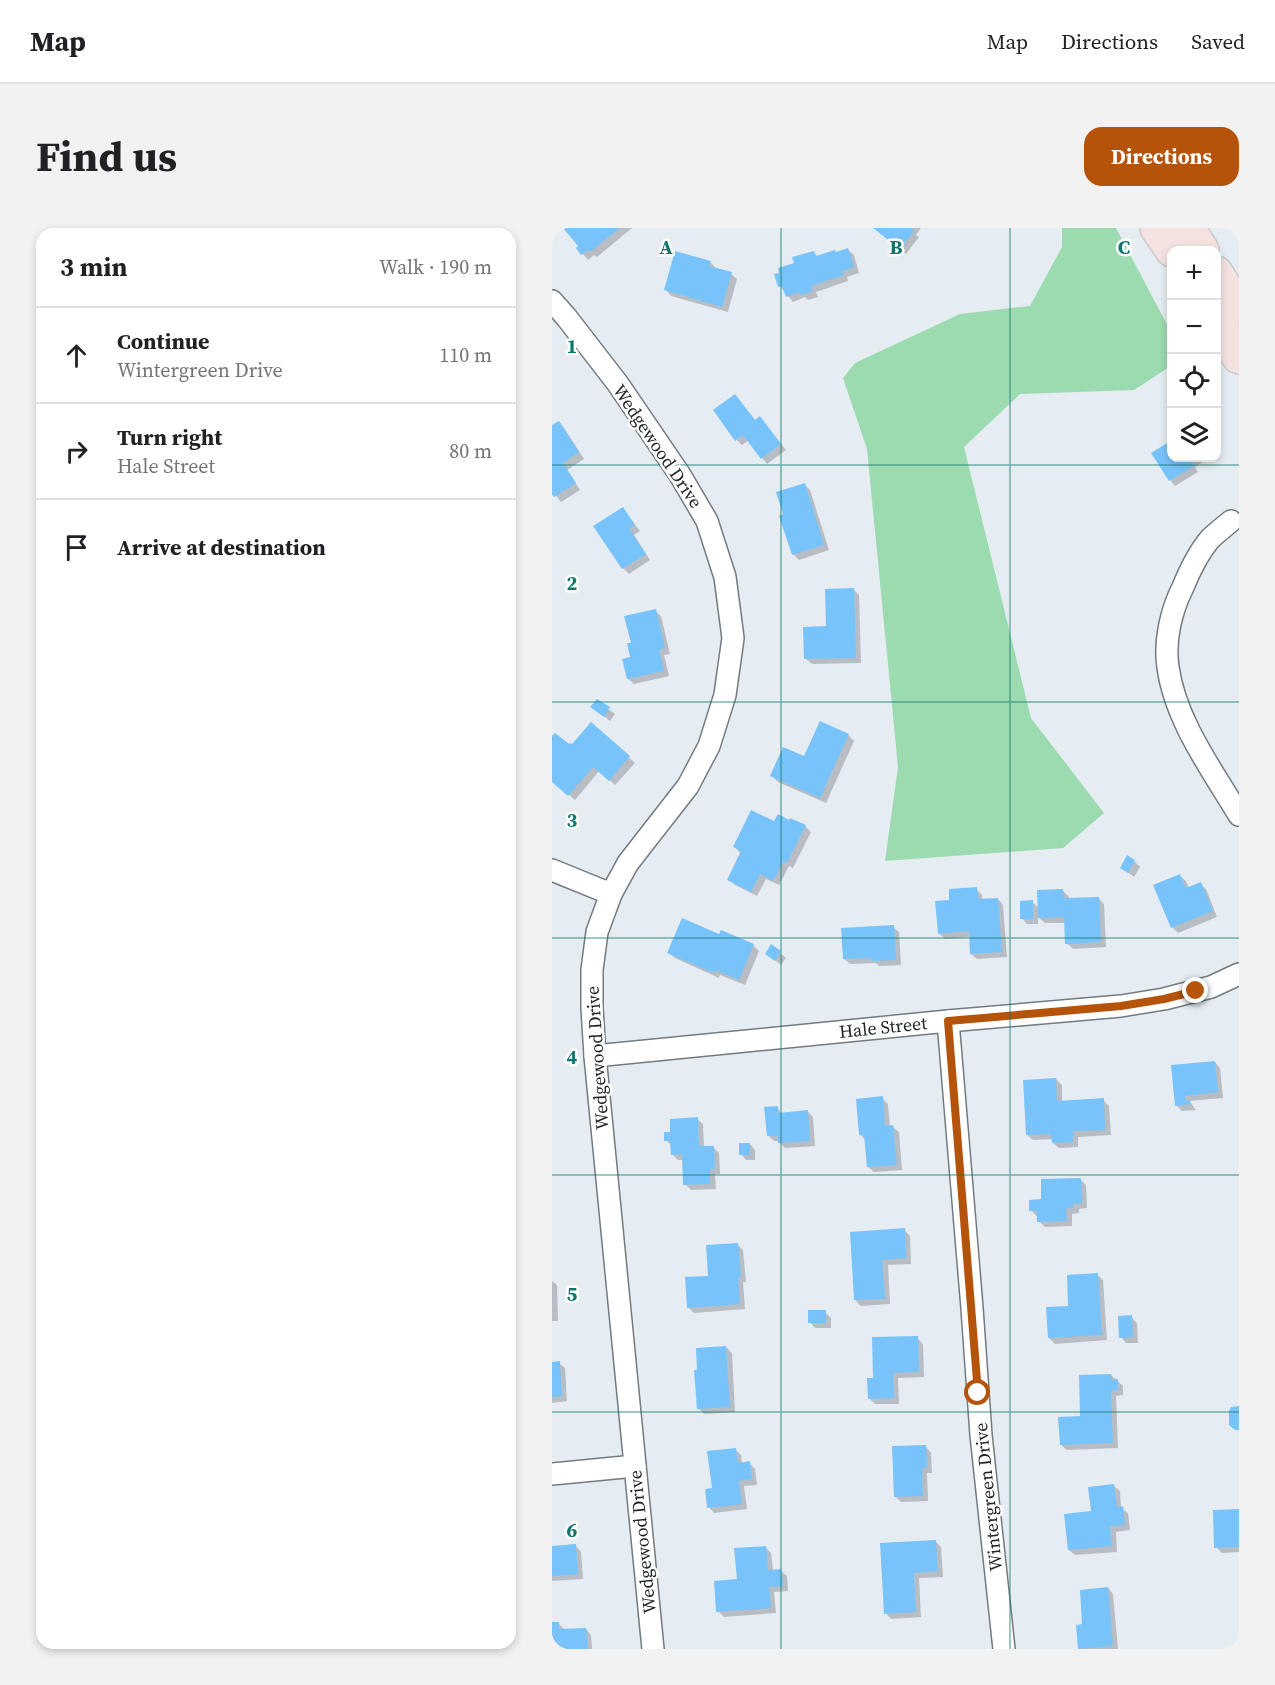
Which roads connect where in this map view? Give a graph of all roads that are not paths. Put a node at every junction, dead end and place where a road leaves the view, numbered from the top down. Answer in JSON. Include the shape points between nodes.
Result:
{"nodes":[{"id":1,"x":1157,"y":228,"type":"edge"},
{"id":2,"x":1188,"y":228,"type":"edge"},
{"id":3,"x":1169,"y":246,"type":"edge"},
{"id":4,"x":1200,"y":246,"type":"edge"},
{"id":5,"x":1221,"y":281,"type":"edge"},
{"id":6,"x":552,"y":301,"type":"edge"},
{"id":7,"x":1239,"y":309,"type":"edge"},
{"id":8,"x":1221,"y":329,"type":"edge"},
{"id":9,"x":1239,"y":357,"type":"edge"},
{"id":10,"x":1231,"y":522,"type":"dead end"},
{"id":11,"x":1239,"y":815,"type":"edge"},
{"id":12,"x":552,"y":870,"type":"edge"},
{"id":13,"x":611,"y":894,"type":"junction"},
{"id":14,"x":1239,"y":974,"type":"edge"},
{"id":15,"x":948,"y":1021,"type":"junction"},
{"id":16,"x":595,"y":1056,"type":"junction"},
{"id":17,"x":635,"y":1466,"type":"junction"},
{"id":18,"x":552,"y":1474,"type":"edge"},
{"id":19,"x":653,"y":1649,"type":"edge"},
{"id":20,"x":1004,"y":1649,"type":"edge"}],
"edges":[{"from":1,"to":3,"type":"main road"},
{"from":2,"to":4,"type":"main road"},
{"from":5,"to":7,"type":"main road"},
{"from":6,"to":13,"type":"street","name":"Wedgewood Drive","via":[[618,384],[707,521],[725,577],[733,638],[725,695],[709,746],[688,786],[628,863]]},
{"from":8,"to":9,"type":"main road"},
{"from":10,"to":11,"type":"street","via":[[1210,540],[1195,561],[1178,598],[1167,638],[1167,667],[1193,739]]},
{"from":12,"to":13,"type":"street"},
{"from":13,"to":16,"type":"street","name":"Wedgewood Drive","via":[[597,932],[592,970]]},
{"from":14,"to":15,"type":"street","name":"Hale Street","via":[[1212,987],[1121,1006]]},
{"from":15,"to":16,"type":"street","name":"Hale Street"},
{"from":15,"to":20,"type":"street","name":"Wintergreen Drive","via":[[981,1435]]},
{"from":16,"to":17,"type":"street","name":"Wedgewood Drive"},
{"from":17,"to":18,"type":"street"},
{"from":17,"to":19,"type":"street","name":"Wedgewood Drive"}]}
